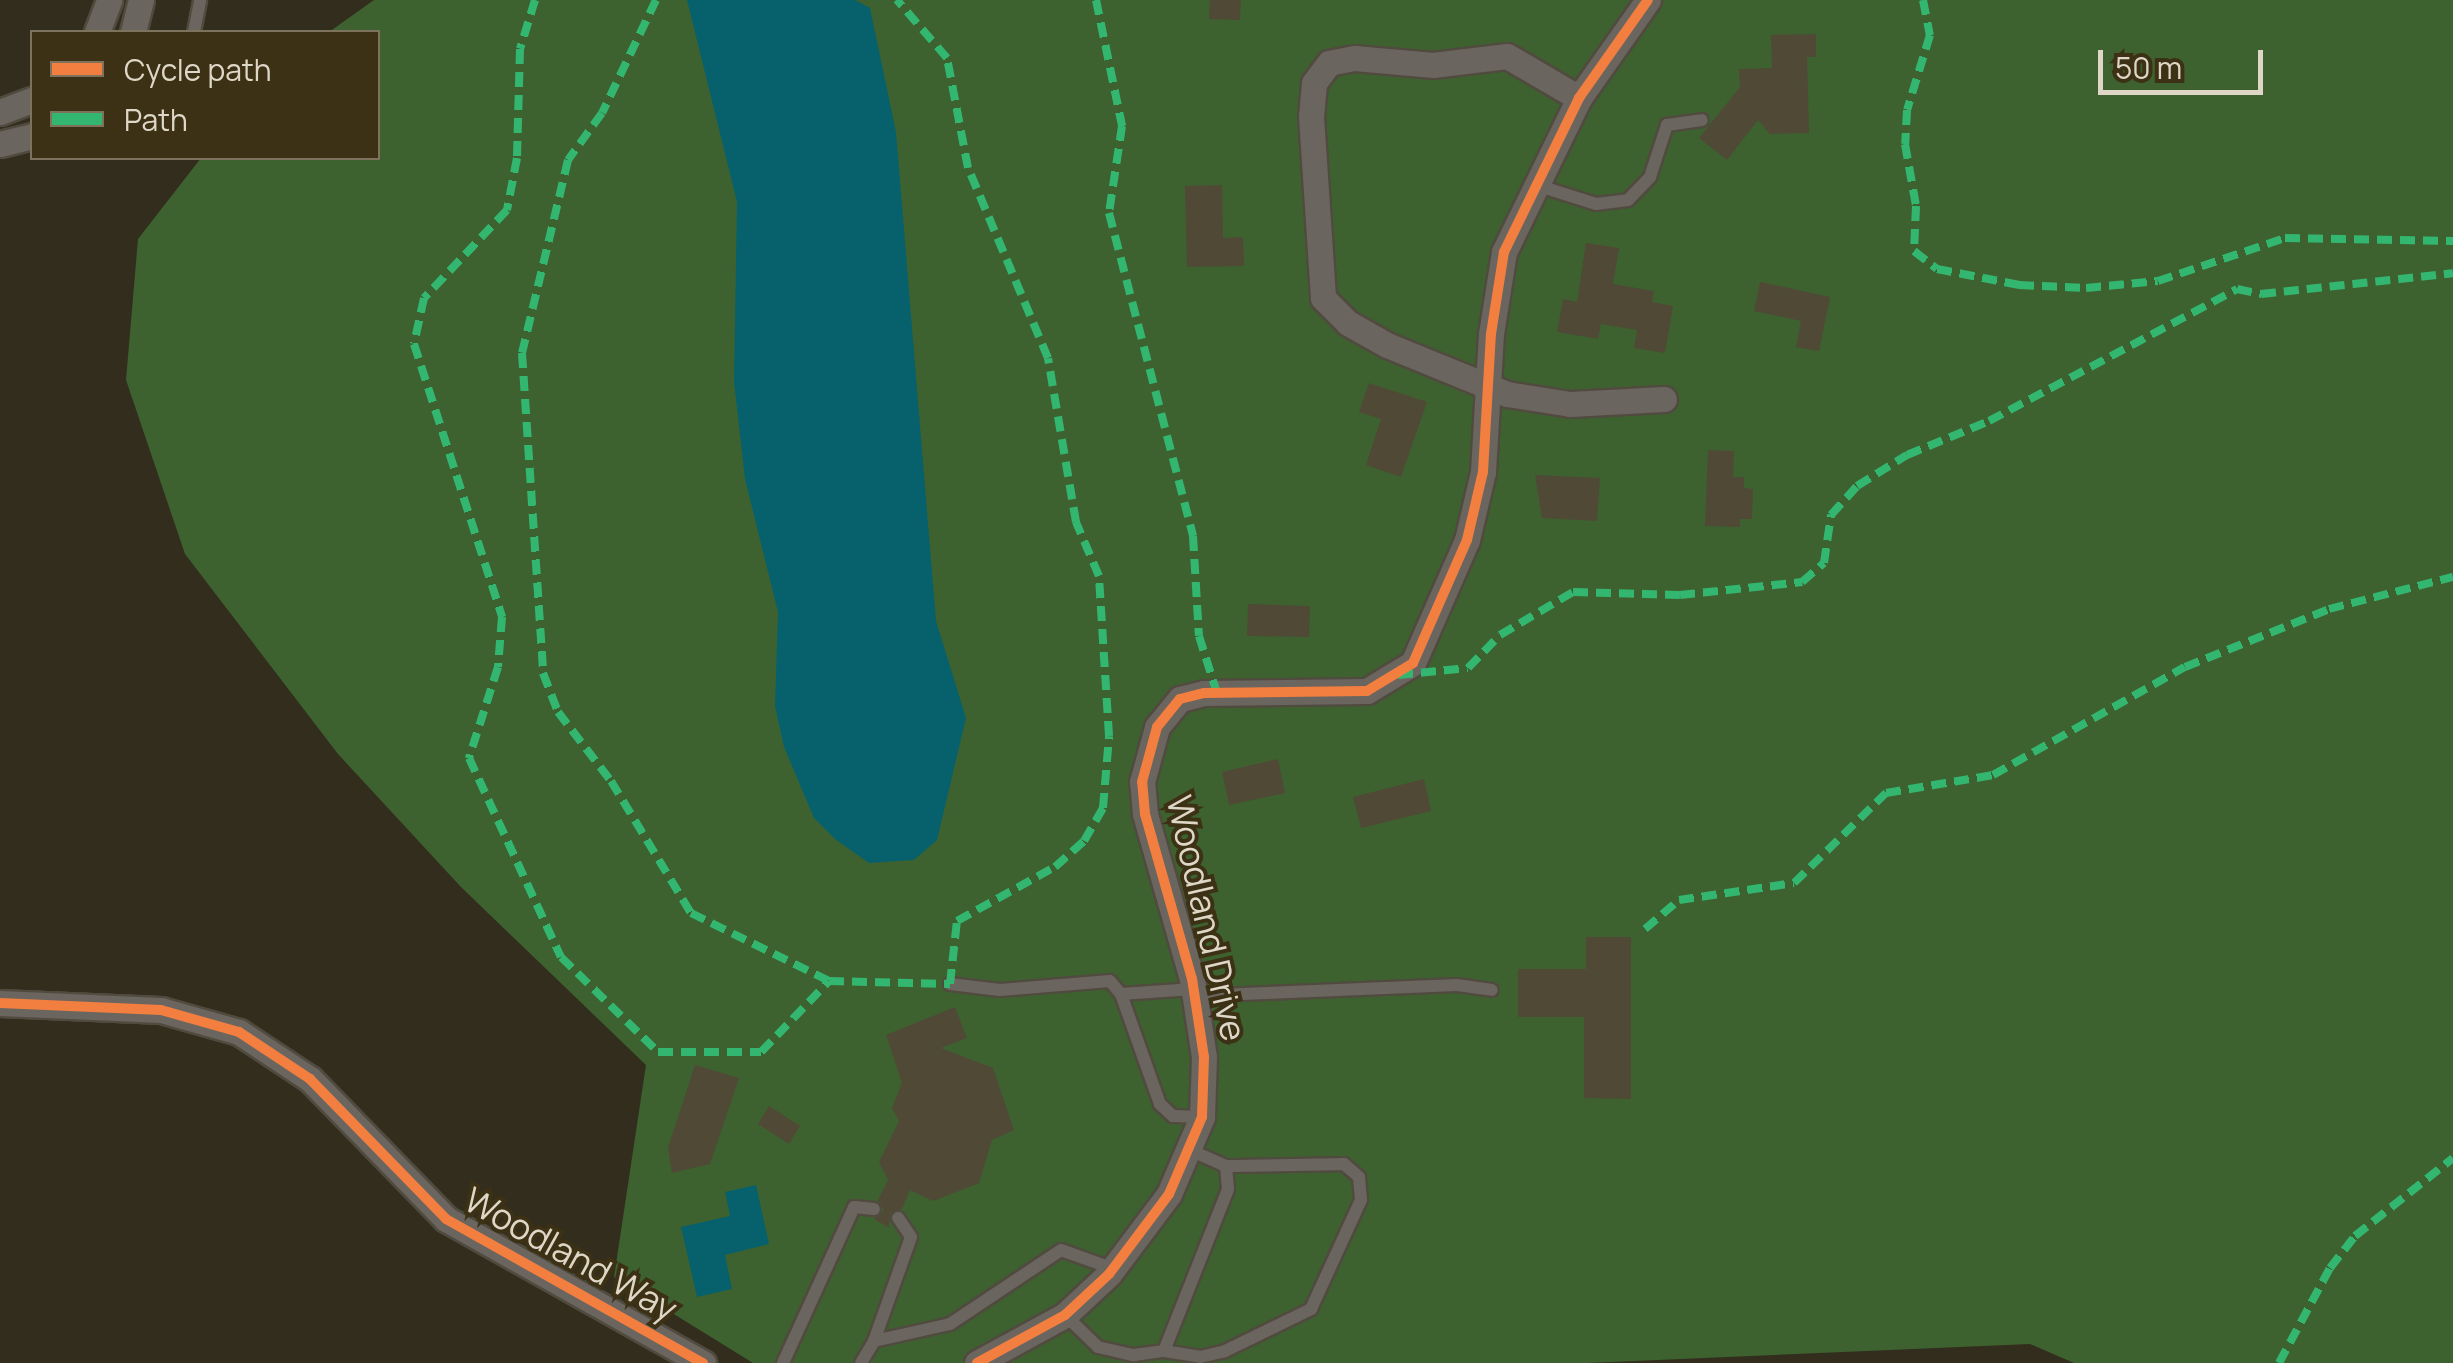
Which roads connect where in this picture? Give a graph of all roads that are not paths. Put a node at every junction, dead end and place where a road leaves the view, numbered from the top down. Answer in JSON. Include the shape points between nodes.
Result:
{"nodes":[{"id":1,"x":109,"y":0,"type":"edge"},
{"id":2,"x":142,"y":0,"type":"edge"},
{"id":3,"x":200,"y":0,"type":"edge"},
{"id":4,"x":1648,"y":0,"type":"edge"},
{"id":5,"x":97,"y":30,"type":"edge"},
{"id":6,"x":134,"y":30,"type":"edge"},
{"id":7,"x":194,"y":30,"type":"edge"},
{"id":8,"x":1580,"y":98,"type":"junction"},
{"id":9,"x":30,"y":101,"type":"edge"},
{"id":10,"x":0,"y":112,"type":"edge"},
{"id":11,"x":1702,"y":120,"type":"dead end"},
{"id":12,"x":30,"y":136,"type":"edge"},
{"id":13,"x":0,"y":144,"type":"edge"},
{"id":14,"x":1533,"y":184,"type":"junction"},
{"id":15,"x":1492,"y":388,"type":"junction"},
{"id":16,"x":1664,"y":399,"type":"dead end"},
{"id":17,"x":950,"y":984,"type":"dead end"},
{"id":18,"x":1492,"y":990,"type":"dead end"},
{"id":19,"x":1194,"y":993,"type":"junction"},
{"id":20,"x":1121,"y":994,"type":"junction"},
{"id":21,"x":0,"y":1003,"type":"edge"},
{"id":22,"x":1202,"y":1116,"type":"junction"},
{"id":23,"x":1192,"y":1151,"type":"junction"},
{"id":24,"x":1226,"y":1166,"type":"junction"},
{"id":25,"x":874,"y":1209,"type":"dead end"},
{"id":26,"x":898,"y":1218,"type":"dead end"},
{"id":27,"x":1114,"y":1269,"type":"junction"},
{"id":28,"x":1065,"y":1315,"type":"junction"},
{"id":29,"x":874,"y":1341,"type":"junction"},
{"id":30,"x":1164,"y":1352,"type":"junction"},
{"id":31,"x":703,"y":1363,"type":"edge"},
{"id":32,"x":783,"y":1363,"type":"edge"},
{"id":33,"x":861,"y":1363,"type":"edge"},
{"id":34,"x":977,"y":1363,"type":"edge"}],
"edges":[{"from":1,"to":5,"type":"street"},
{"from":2,"to":6,"type":"street"},
{"from":3,"to":7,"type":"lane"},
{"from":4,"to":8,"type":"street","name":"Woodland Drive"},
{"from":8,"to":14,"type":"street","name":"Woodland Drive"},
{"from":8,"to":15,"type":"street","via":[[1507,56],[1393,66],[1354,58],[1329,64],[1314,83],[1323,298],[1348,323],[1387,345]]},
{"from":9,"to":10,"type":"street"},
{"from":11,"to":14,"type":"lane","via":[[1667,125],[1650,177],[1628,200],[1596,204]]},
{"from":12,"to":13,"type":"street"},
{"from":14,"to":15,"type":"street","name":"Woodland Drive","via":[[1504,252]]},
{"from":15,"to":16,"type":"street","via":[[1570,404]]},
{"from":15,"to":19,"type":"street","name":"Woodland Drive","via":[[1484,472],[1466,540],[1413,663],[1367,691],[1204,693],[1180,700],[1157,728],[1143,770],[1145,814]]},
{"from":17,"to":20,"type":"lane","via":[[1000,990],[1110,981]]},
{"from":18,"to":19,"type":"lane","via":[[1457,985]]},
{"from":19,"to":20,"type":"lane"},
{"from":19,"to":22,"type":"street","name":"Woodland Drive","via":[[1204,1057]]},
{"from":20,"to":22,"type":"lane","via":[[1160,1104],[1173,1116]]},
{"from":21,"to":31,"type":"street","name":"Woodland Way","via":[[144,1008],[239,1032],[310,1079],[446,1219]]},
{"from":22,"to":23,"type":"street","name":"Woodland Drive"},
{"from":23,"to":24,"type":"lane"},
{"from":23,"to":27,"type":"street","name":"Woodland Drive","via":[[1140,1239]]},
{"from":24,"to":30,"type":"lane","via":[[1228,1189]]},
{"from":24,"to":30,"type":"lane","via":[[1344,1164],[1359,1177],[1361,1200],[1311,1309],[1225,1352]]},
{"from":25,"to":32,"type":"lane","via":[[854,1207]]},
{"from":26,"to":29,"type":"lane","via":[[911,1237]]},
{"from":27,"to":28,"type":"street","name":"Woodland Drive"},
{"from":27,"to":29,"type":"lane","via":[[1061,1250],[950,1324]]},
{"from":28,"to":30,"type":"lane","via":[[1098,1347],[1134,1355]]},
{"from":28,"to":34,"type":"street","name":"Woodland Drive"},
{"from":29,"to":33,"type":"lane"}]}
